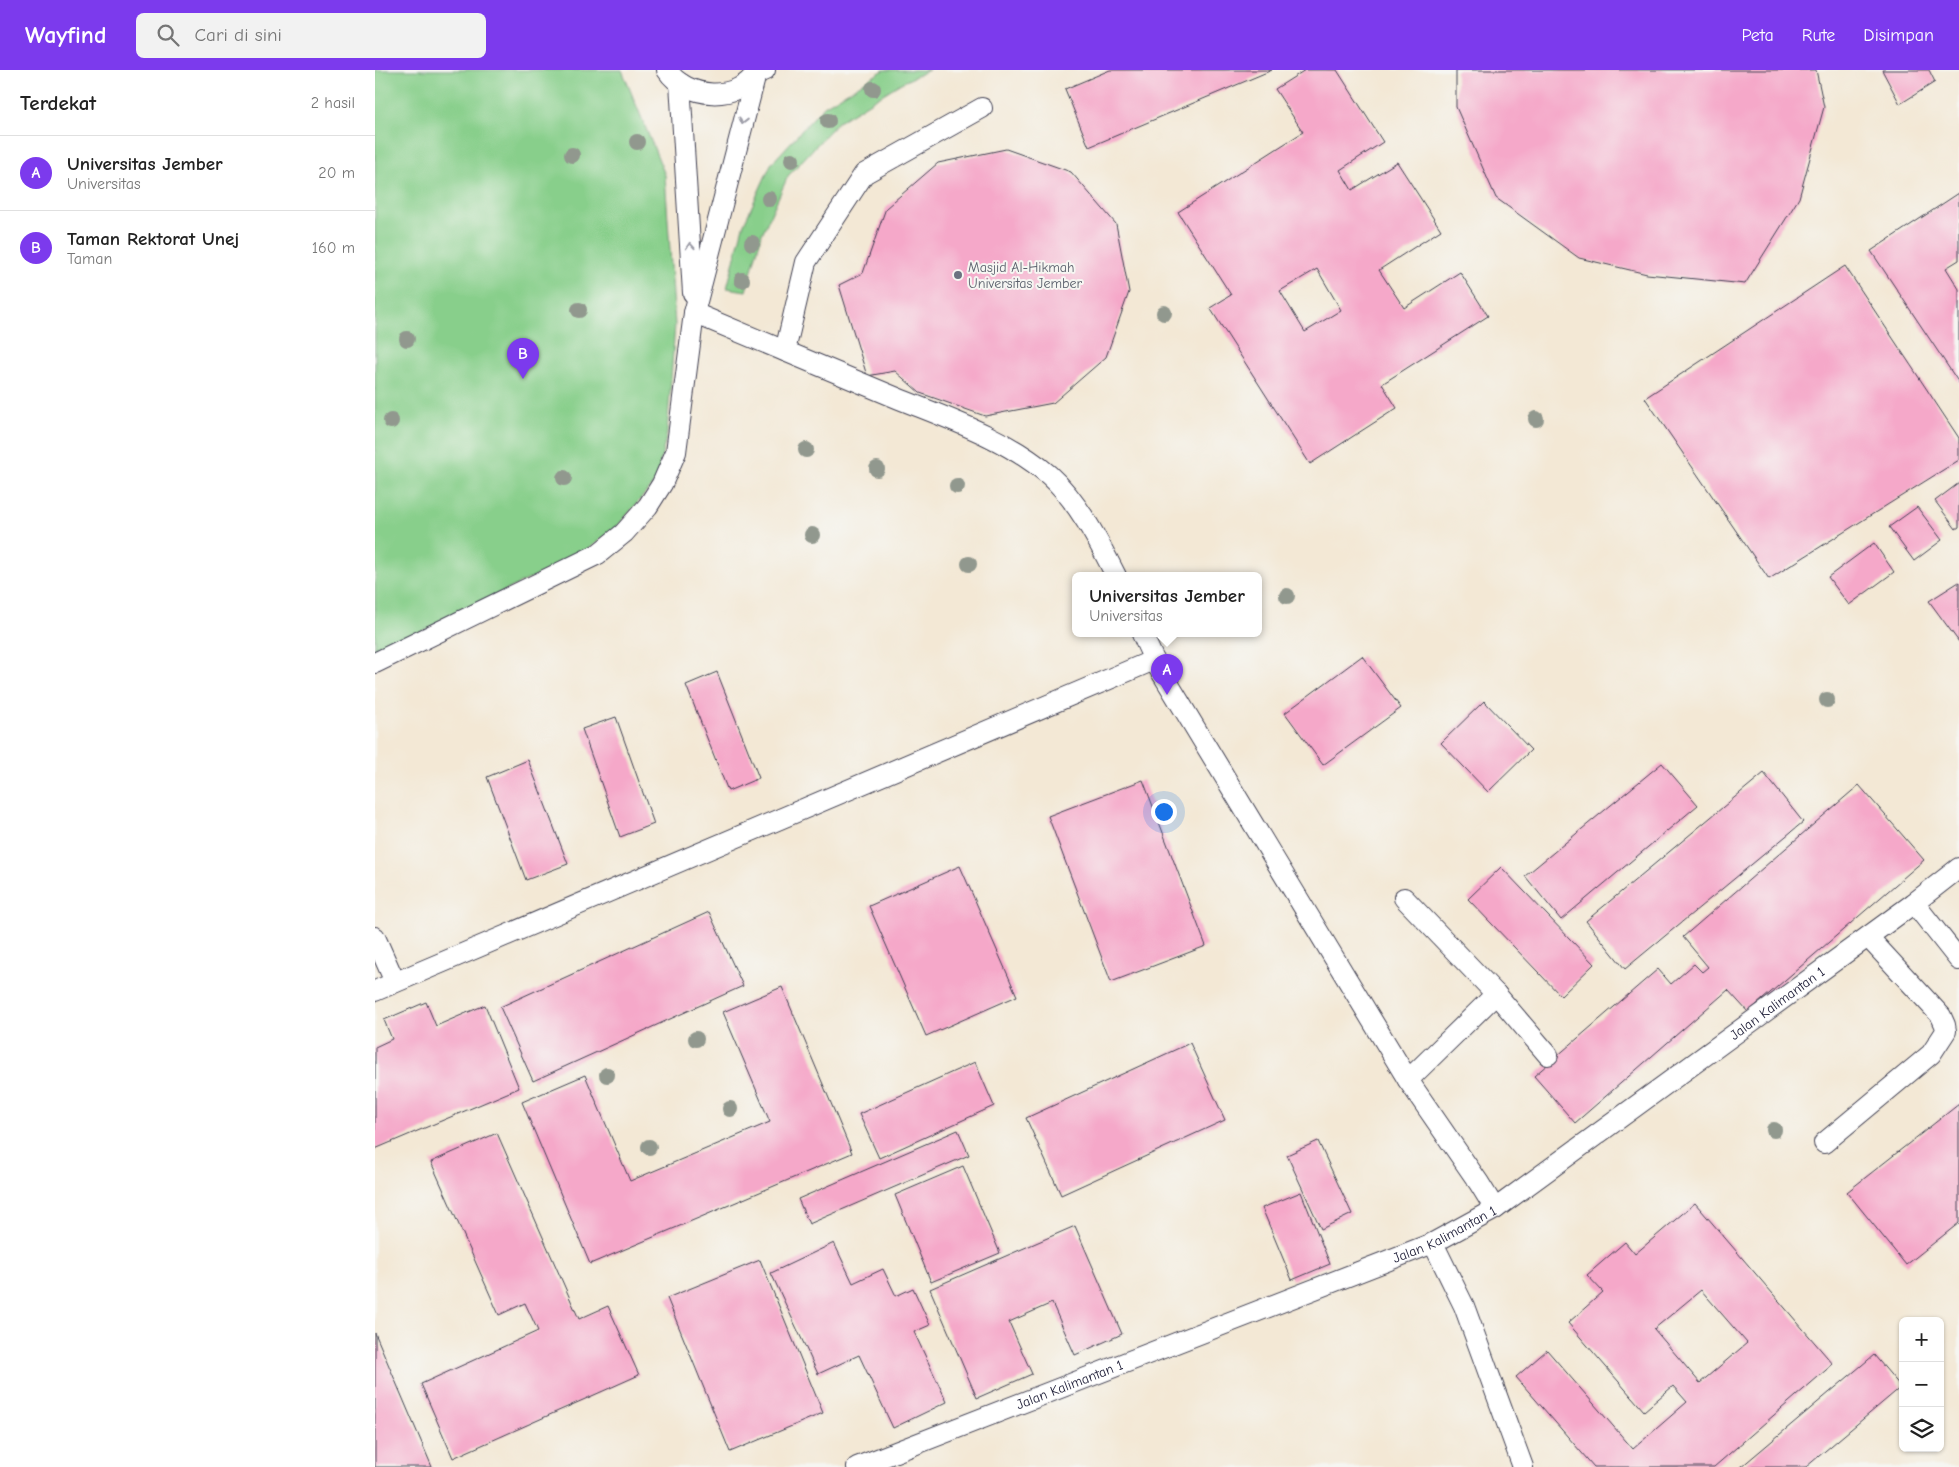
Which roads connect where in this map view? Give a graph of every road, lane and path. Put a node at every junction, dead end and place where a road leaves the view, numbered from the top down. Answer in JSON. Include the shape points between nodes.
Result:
{"nodes":[{"id":1,"x":759,"y":71,"type":"edge"},
{"id":2,"x":674,"y":77,"type":"edge"},
{"id":3,"x":982,"y":108,"type":"dead end"},
{"id":4,"x":694,"y":312,"type":"junction"},
{"id":5,"x":785,"y":351,"type":"junction"},
{"id":6,"x":1113,"y":572,"type":"edge"},
{"id":7,"x":1143,"y":637,"type":"edge"},
{"id":8,"x":1154,"y":660,"type":"junction"},
{"id":9,"x":375,"y":663,"type":"edge"},
{"id":10,"x":1959,"y":868,"type":"edge"},
{"id":11,"x":1404,"y":898,"type":"dead end"},
{"id":12,"x":1914,"y":903,"type":"junction"},
{"id":13,"x":375,"y":937,"type":"edge"},
{"id":14,"x":1868,"y":937,"type":"junction"},
{"id":15,"x":1959,"y":960,"type":"edge"},
{"id":16,"x":395,"y":982,"type":"junction"},
{"id":17,"x":375,"y":991,"type":"edge"},
{"id":18,"x":1496,"y":994,"type":"junction"},
{"id":19,"x":1549,"y":1055,"type":"dead end"},
{"id":20,"x":1408,"y":1080,"type":"junction"},
{"id":21,"x":1824,"y":1143,"type":"dead end"},
{"id":22,"x":1495,"y":1209,"type":"junction"},
{"id":23,"x":1433,"y":1243,"type":"junction"},
{"id":24,"x":857,"y":1467,"type":"edge"},
{"id":25,"x":1523,"y":1467,"type":"edge"}],
"edges":[{"from":1,"to":2,"type":"lane","via":[[741,86],[723,93],[692,90]]},
{"from":1,"to":4,"type":"lane","one_way":true},
{"from":4,"to":2,"type":"lane","one_way":true},
{"from":3,"to":5,"type":"lane","via":[[864,174],[806,262]]},
{"from":4,"to":5,"type":"lane"},
{"from":4,"to":9,"type":"lane","via":[[676,452],[663,484],[624,533],[598,554]]},
{"from":5,"to":6,"type":"lane","via":[[947,419],[1020,454],[1067,495],[1098,542]]},
{"from":7,"to":8,"type":"lane"},
{"from":8,"to":16,"type":"lane"},
{"from":8,"to":20,"type":"lane"},
{"from":10,"to":12,"type":"lane","name":"Jalan Kalimantan 1"},
{"from":11,"to":18,"type":"lane"},
{"from":12,"to":14,"type":"lane","name":"Jalan Kalimantan 1"},
{"from":12,"to":15,"type":"lane"},
{"from":13,"to":16,"type":"lane"},
{"from":14,"to":21,"type":"lane","via":[[1941,1016],[1945,1031],[1931,1054]]},
{"from":14,"to":22,"type":"lane","name":"Jalan Kalimantan 1"},
{"from":16,"to":17,"type":"lane"},
{"from":18,"to":19,"type":"lane"},
{"from":18,"to":20,"type":"lane"},
{"from":20,"to":22,"type":"lane"},
{"from":22,"to":23,"type":"lane","name":"Jalan Kalimantan 1"},
{"from":23,"to":24,"type":"lane","name":"Jalan Kalimantan 1"},
{"from":23,"to":25,"type":"lane","via":[[1464,1306]]}]}
